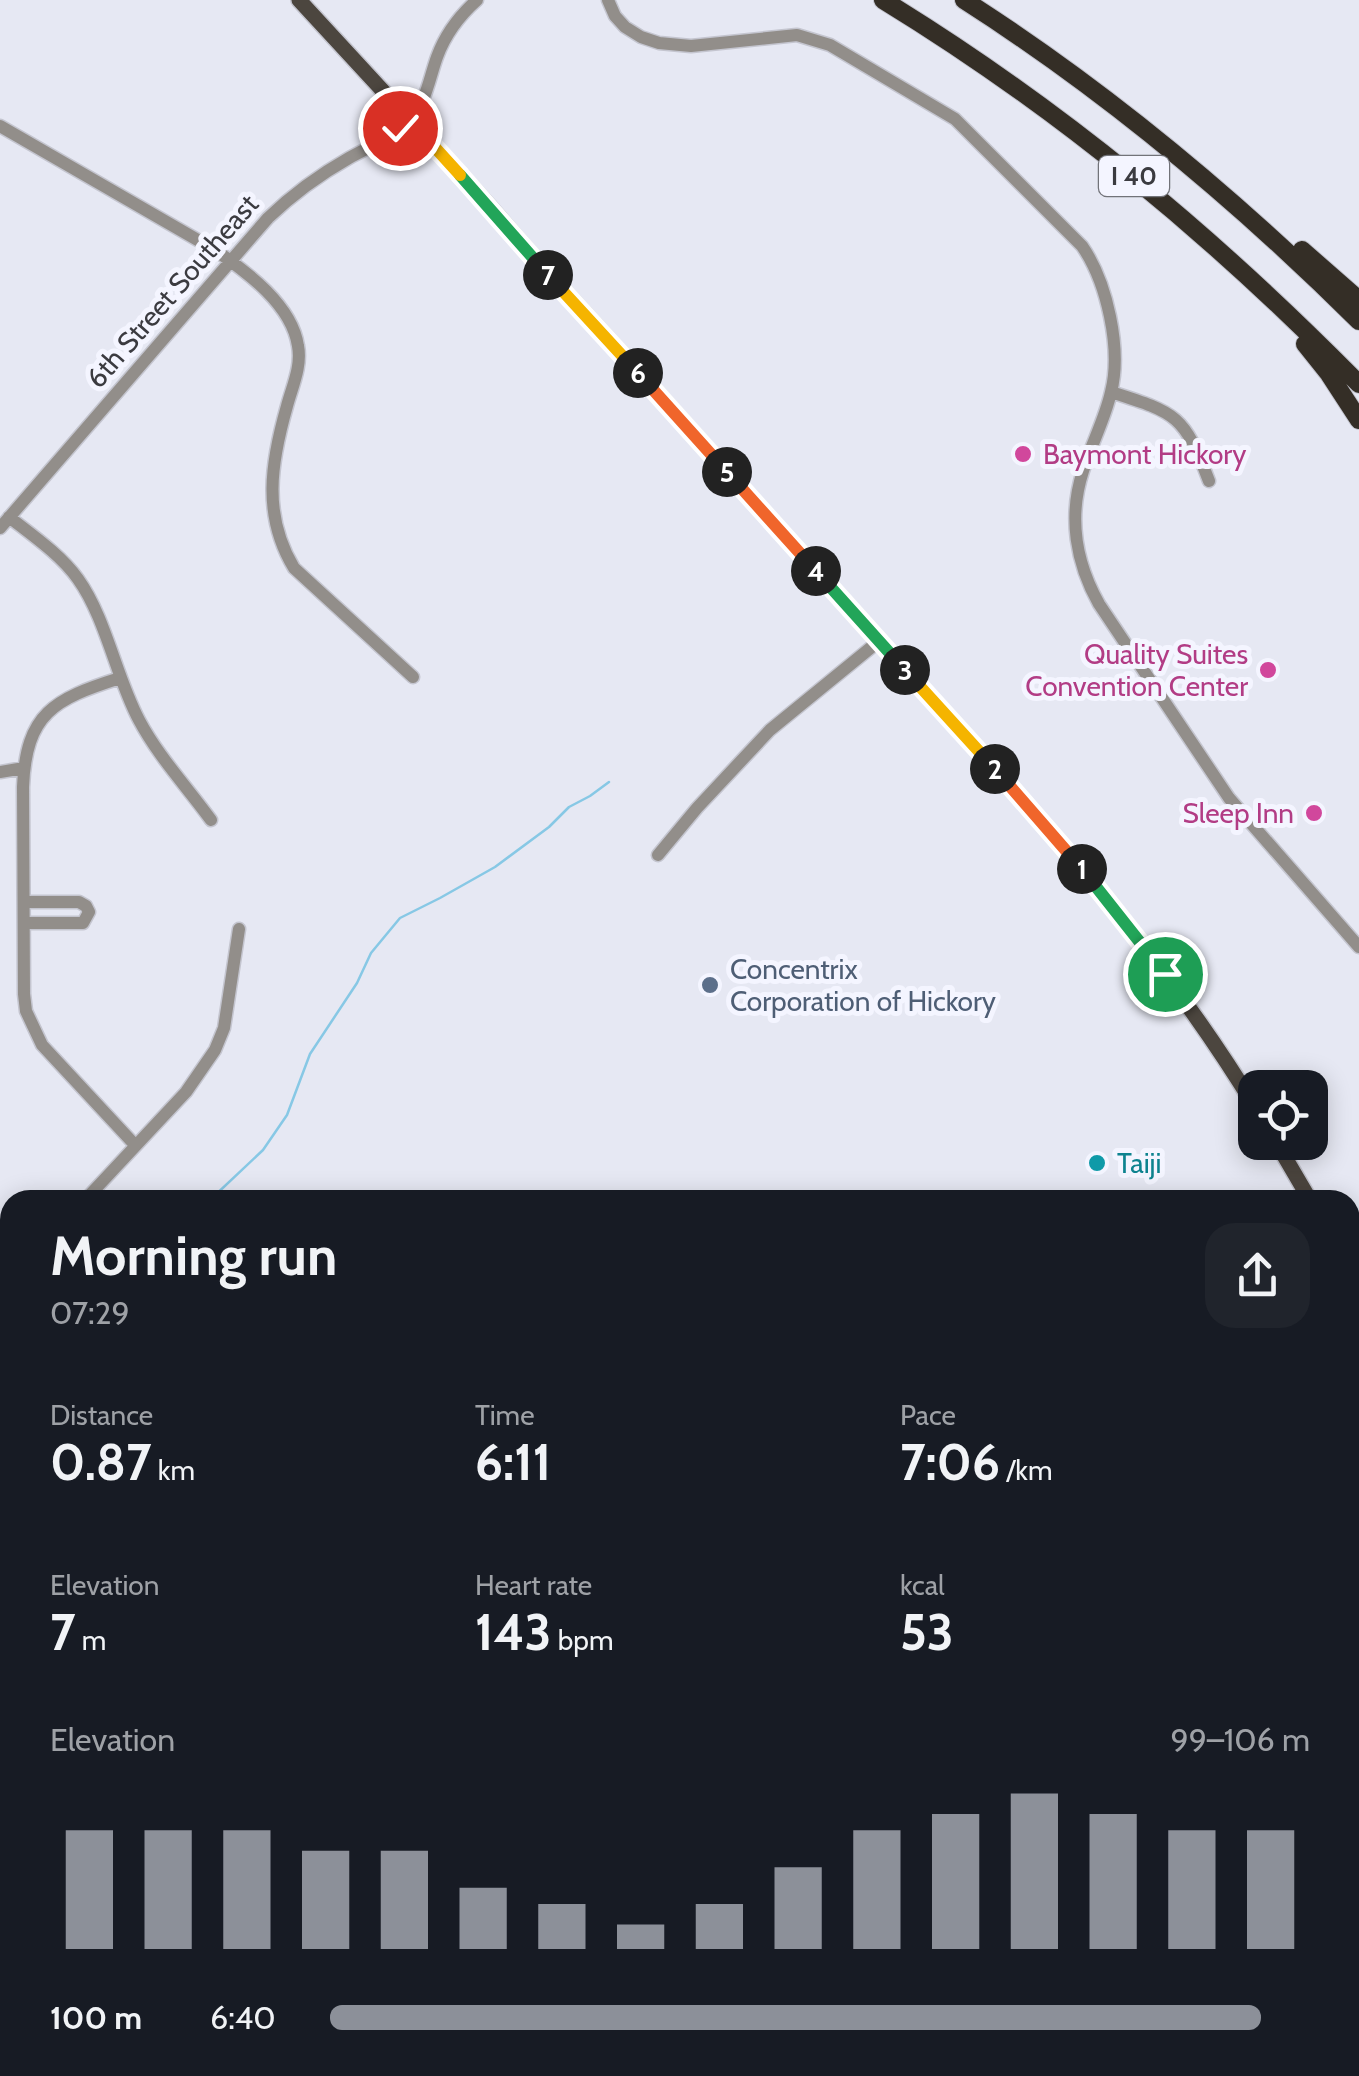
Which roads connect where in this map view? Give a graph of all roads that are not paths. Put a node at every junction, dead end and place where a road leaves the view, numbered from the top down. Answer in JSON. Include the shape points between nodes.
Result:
{"nodes":[{"id":1,"x":299,"y":0,"type":"edge"},
{"id":2,"x":477,"y":0,"type":"edge"},
{"id":3,"x":608,"y":0,"type":"edge"},
{"id":4,"x":883,"y":0,"type":"edge"},
{"id":5,"x":964,"y":0,"type":"edge"},
{"id":6,"x":1056,"y":62,"type":"junction"},
{"id":7,"x":410,"y":120,"type":"junction"},
{"id":8,"x":0,"y":126,"type":"edge"},
{"id":9,"x":1183,"y":218,"type":"junction"},
{"id":10,"x":230,"y":260,"type":"junction"},
{"id":11,"x":1359,"y":300,"type":"edge"},
{"id":12,"x":1359,"y":322,"type":"edge"},
{"id":13,"x":1359,"y":384,"type":"edge"},
{"id":14,"x":1112,"y":392,"type":"junction"},
{"id":15,"x":1359,"y":420,"type":"edge"},
{"id":16,"x":1209,"y":481,"type":"dead end"},
{"id":17,"x":4,"y":522,"type":"edge"},
{"id":18,"x":879,"y":641,"type":"junction"},
{"id":19,"x":413,"y":677,"type":"dead end"},
{"id":20,"x":120,"y":678,"type":"junction"},
{"id":21,"x":24,"y":768,"type":"junction"},
{"id":22,"x":0,"y":772,"type":"edge"},
{"id":23,"x":212,"y":820,"type":"dead end"},
{"id":24,"x":658,"y":855,"type":"dead end"},
{"id":25,"x":24,"y":902,"type":"junction"},
{"id":26,"x":25,"y":923,"type":"junction"},
{"id":27,"x":239,"y":929,"type":"dead end"},
{"id":28,"x":1359,"y":946,"type":"edge"},
{"id":29,"x":1238,"y":1081,"type":"edge"},
{"id":30,"x":135,"y":1145,"type":"junction"},
{"id":31,"x":1287,"y":1160,"type":"edge"},
{"id":32,"x":94,"y":1190,"type":"edge"},
{"id":33,"x":1304,"y":1190,"type":"edge"}],
"edges":[{"from":1,"to":7,"type":"main road"},
{"from":2,"to":7,"type":"street","via":[[446,38]]},
{"from":3,"to":14,"type":"street","via":[[631,32],[670,45],[782,34],[818,40],[955,119],[1089,255],[1115,338]]},
{"from":4,"to":9,"type":"highway","number":"I 40","via":[[1043,107]]},
{"from":5,"to":6,"type":"highway","number":"I 40"},
{"from":6,"to":11,"type":"highway","via":[[1190,154]]},
{"from":6,"to":12,"type":"highway","number":"I 40","via":[[1216,188]]},
{"from":7,"to":10,"type":"street","name":"6th Street Southeast","via":[[298,190]]},
{"from":7,"to":18,"type":"main road"},
{"from":8,"to":10,"type":"street"},
{"from":9,"to":13,"type":"highway","number":"I 40"},
{"from":9,"to":15,"type":"highway","via":[[1294,332]]},
{"from":10,"to":17,"type":"street","name":"6th Street Southeast"},
{"from":10,"to":19,"type":"street","via":[[278,304],[298,344],[273,466],[280,546],[294,568]]},
{"from":14,"to":16,"type":"street","via":[[1171,414],[1188,433]]},
{"from":14,"to":28,"type":"street","via":[[1076,500],[1078,551],[1092,592],[1229,798]]},
{"from":17,"to":20,"type":"street","via":[[78,578]]},
{"from":18,"to":24,"type":"street","via":[[770,730]]},
{"from":18,"to":29,"type":"main road","via":[[1078,864]]},
{"from":20,"to":21,"type":"street","via":[[46,713],[31,735]]},
{"from":20,"to":23,"type":"street","via":[[140,722]]},
{"from":21,"to":22,"type":"street"},
{"from":21,"to":25,"type":"street"},
{"from":25,"to":26,"type":"street"},
{"from":25,"to":26,"type":"street","via":[[79,902],[90,912],[83,923]]},
{"from":26,"to":30,"type":"street","via":[[24,994],[32,1027],[54,1060]]},
{"from":27,"to":30,"type":"street","via":[[215,1050]]},
{"from":30,"to":32,"type":"street"},
{"from":31,"to":33,"type":"main road"}]}
